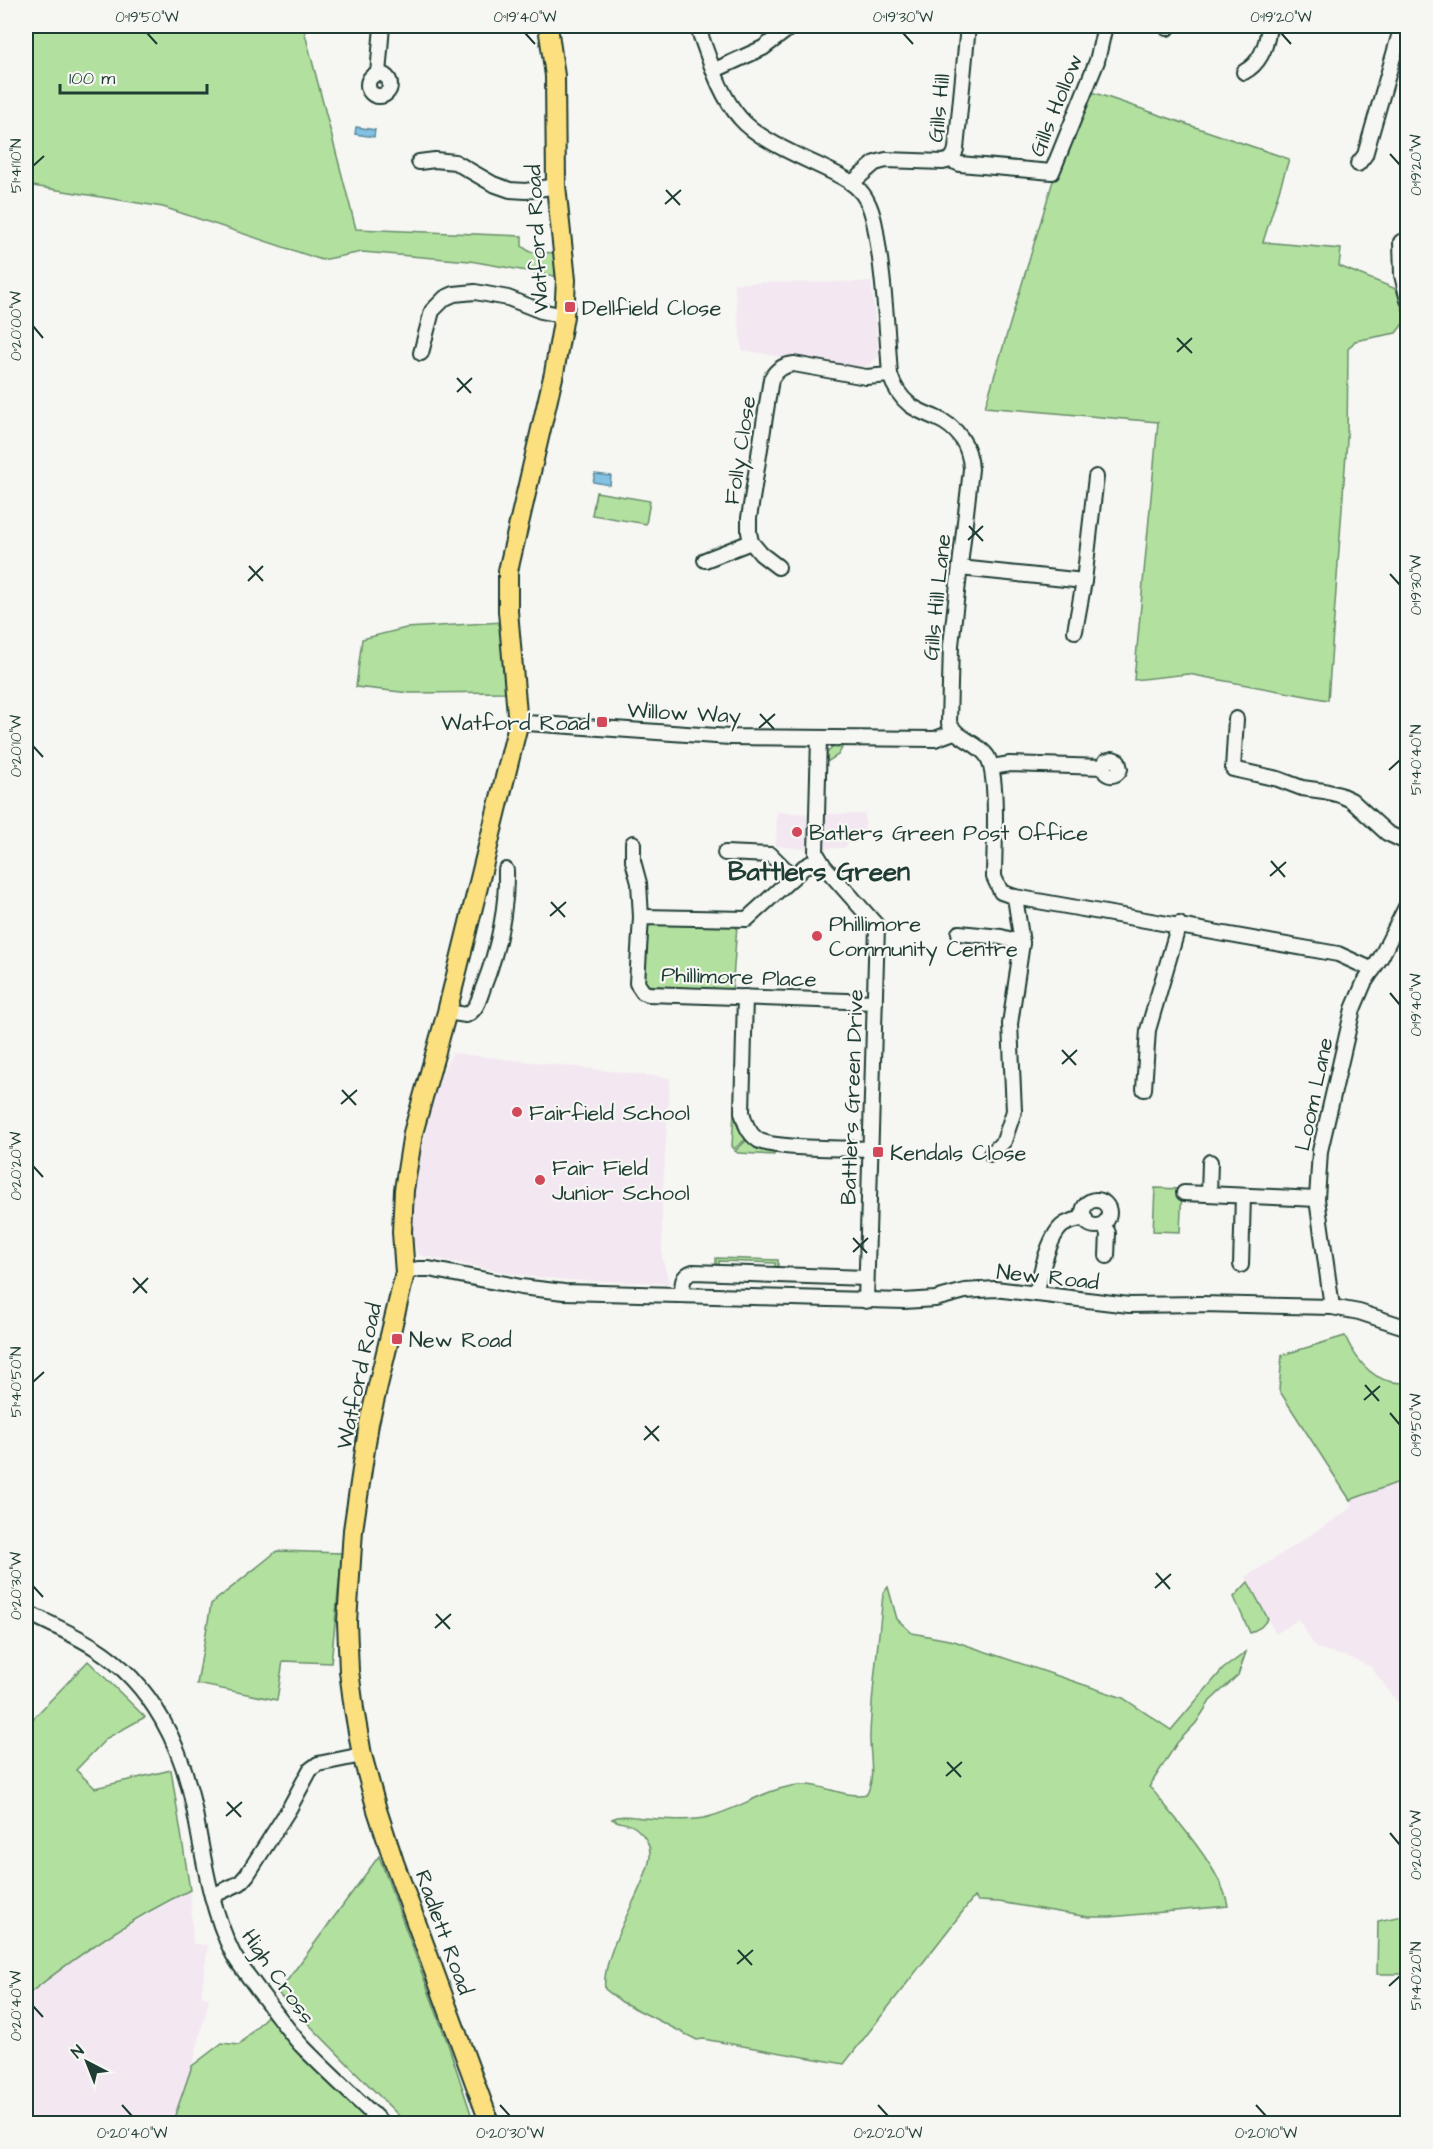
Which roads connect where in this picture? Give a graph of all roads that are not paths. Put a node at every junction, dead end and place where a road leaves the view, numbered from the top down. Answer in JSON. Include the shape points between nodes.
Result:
{"nodes":[{"id":1,"x":382,"y":26,"type":"edge"},
{"id":2,"x":548,"y":26,"type":"edge"},
{"id":3,"x":697,"y":26,"type":"edge"},
{"id":4,"x":792,"y":26,"type":"edge"},
{"id":5,"x":968,"y":26,"type":"edge"},
{"id":6,"x":1106,"y":26,"type":"edge"},
{"id":7,"x":1269,"y":26,"type":"edge"},
{"id":8,"x":1402,"y":26,"type":"edge"},
{"id":9,"x":715,"y":70,"type":"junction"},
{"id":10,"x":1244,"y":72,"type":"dead end"},
{"id":11,"x":378,"y":74,"type":"dead end"},
{"id":12,"x":950,"y":160,"type":"junction"},
{"id":13,"x":419,"y":162,"type":"dead end"},
{"id":14,"x":1358,"y":164,"type":"dead end"},
{"id":15,"x":852,"y":183,"type":"junction"},
{"id":16,"x":556,"y":186,"type":"junction"},
{"id":17,"x":1401,"y":242,"type":"dead end"},
{"id":18,"x":1407,"y":300,"type":"edge"},
{"id":19,"x":564,"y":316,"type":"junction"},
{"id":20,"x":421,"y":353,"type":"dead end"},
{"id":21,"x":890,"y":375,"type":"junction"},
{"id":22,"x":1096,"y":477,"type":"dead end"},
{"id":23,"x":751,"y":542,"type":"junction"},
{"id":24,"x":705,"y":560,"type":"dead end"},
{"id":25,"x":778,"y":567,"type":"dead end"},
{"id":26,"x":960,"y":568,"type":"junction"},
{"id":27,"x":1083,"y":581,"type":"junction"},
{"id":28,"x":1074,"y":631,"type":"dead end"},
{"id":29,"x":1236,"y":719,"type":"dead end"},
{"id":30,"x":518,"y":725,"type":"junction"},
{"id":31,"x":954,"y":732,"type":"junction"},
{"id":32,"x":819,"y":738,"type":"junction"},
{"id":33,"x":992,"y":767,"type":"junction"},
{"id":34,"x":1103,"y":767,"type":"dead end"},
{"id":35,"x":633,"y":843,"type":"dead end"},
{"id":36,"x":1407,"y":843,"type":"edge"},
{"id":37,"x":725,"y":853,"type":"dead end"},
{"id":38,"x":819,"y":859,"type":"junction"},
{"id":39,"x":506,"y":870,"type":"dead end"},
{"id":40,"x":793,"y":877,"type":"junction"},
{"id":41,"x":1015,"y":897,"type":"junction"},
{"id":42,"x":1407,"y":903,"type":"edge"},
{"id":43,"x":640,"y":916,"type":"junction"},
{"id":44,"x":1179,"y":924,"type":"junction"},
{"id":45,"x":959,"y":933,"type":"dead end"},
{"id":46,"x":1022,"y":943,"type":"junction"},
{"id":47,"x":1372,"y":970,"type":"junction"},
{"id":48,"x":745,"y":997,"type":"junction"},
{"id":49,"x":875,"y":1002,"type":"junction"},
{"id":50,"x":447,"y":1012,"type":"junction"},
{"id":51,"x":1144,"y":1089,"type":"dead end"},
{"id":52,"x":871,"y":1149,"type":"junction"},
{"id":53,"x":991,"y":1154,"type":"dead end"},
{"id":54,"x":1210,"y":1162,"type":"dead end"},
{"id":55,"x":1184,"y":1194,"type":"dead end"},
{"id":56,"x":1209,"y":1194,"type":"junction"},
{"id":57,"x":1242,"y":1196,"type":"junction"},
{"id":58,"x":1317,"y":1199,"type":"junction"},
{"id":59,"x":1085,"y":1218,"type":"junction"},
{"id":60,"x":1103,"y":1224,"type":"junction"},
{"id":61,"x":1107,"y":1256,"type":"dead end"},
{"id":62,"x":1240,"y":1265,"type":"dead end"},
{"id":63,"x":405,"y":1273,"type":"junction"},
{"id":64,"x":866,"y":1278,"type":"junction"},
{"id":65,"x":682,"y":1294,"type":"junction"},
{"id":66,"x":1037,"y":1294,"type":"junction"},
{"id":67,"x":866,"y":1301,"type":"junction"},
{"id":68,"x":1332,"y":1307,"type":"junction"},
{"id":69,"x":1407,"y":1328,"type":"edge"},
{"id":70,"x":26,"y":1612,"type":"edge"},
{"id":71,"x":362,"y":1755,"type":"junction"},
{"id":72,"x":212,"y":1896,"type":"junction"},
{"id":73,"x":383,"y":2124,"type":"edge"},
{"id":74,"x":489,"y":2124,"type":"edge"}],
"edges":[{"from":1,"to":11,"type":"street"},
{"from":2,"to":16,"type":"main road","name":"Watford Road","via":[[555,76]]},
{"from":3,"to":9,"type":"street","name":"Gills Hill Lane"},
{"from":4,"to":9,"type":"street","via":[[763,48]]},
{"from":5,"to":12,"type":"street","name":"Gills Hill","via":[[956,149]]},
{"from":6,"to":12,"type":"street","name":"Gills Hollow","via":[[1097,62],[1052,172]]},
{"from":7,"to":10,"type":"street","via":[[1255,66]]},
{"from":8,"to":14,"type":"street","via":[[1365,155]]},
{"from":9,"to":15,"type":"street","name":"Gills Hill Lane","via":[[729,102],[748,126]]},
{"from":12,"to":15,"type":"street","name":"Gills Hill","via":[[886,160],[874,163]]},
{"from":13,"to":16,"type":"street","via":[[455,162],[510,190]]},
{"from":15,"to":21,"type":"street","name":"Gills Hill Lane","via":[[868,203],[877,238]]},
{"from":16,"to":19,"type":"main road","name":"Watford Road","via":[[566,280]]},
{"from":17,"to":18,"type":"street"},
{"from":19,"to":20,"type":"street","via":[[508,297],[475,292],[454,294],[432,311]]},
{"from":19,"to":30,"type":"main road","name":"Watford Road","via":[[508,571]]},
{"from":21,"to":23,"type":"street","name":"Folly Close","via":[[866,377],[794,364],[780,368],[771,379],[748,518]]},
{"from":21,"to":26,"type":"street","name":"Gills Hill Lane","via":[[901,397],[953,428],[968,448],[971,469]]},
{"from":22,"to":27,"type":"street"},
{"from":23,"to":24,"type":"street"},
{"from":23,"to":25,"type":"street"},
{"from":26,"to":27,"type":"street"},
{"from":26,"to":31,"type":"street","name":"Gills Hill Lane","via":[[948,710]]},
{"from":27,"to":28,"type":"street"},
{"from":29,"to":36,"type":"street","via":[[1233,769],[1340,795],[1351,800],[1387,833]]},
{"from":30,"to":32,"type":"street","name":"Willow Way"},
{"from":30,"to":50,"type":"main road","name":"Watford Road"},
{"from":31,"to":32,"type":"street","name":"Willow Way","via":[[935,739]]},
{"from":31,"to":33,"type":"street","via":[[981,750]]},
{"from":32,"to":38,"type":"street","via":[[815,847]]},
{"from":33,"to":34,"type":"street"},
{"from":33,"to":41,"type":"street","via":[[994,877],[1001,892]]},
{"from":35,"to":43,"type":"street","name":"Phillimore Place"},
{"from":37,"to":40,"type":"street","via":[[771,855]]},
{"from":38,"to":40,"type":"street"},
{"from":38,"to":49,"type":"street","name":"Battlers Green Drive","via":[[877,926]]},
{"from":39,"to":50,"type":"street","via":[[507,888],[496,955],[476,1007],[466,1015]]},
{"from":40,"to":43,"type":"street","via":[[747,919]]},
{"from":41,"to":44,"type":"street"},
{"from":41,"to":46,"type":"street"},
{"from":42,"to":47,"type":"street","name":"Loom Lane"},
{"from":43,"to":48,"type":"street","name":"Phillimore Place","via":[[637,983],[643,992]]},
{"from":44,"to":47,"type":"street","via":[[1338,954]]},
{"from":44,"to":51,"type":"street","via":[[1148,1030]]},
{"from":45,"to":46,"type":"street"},
{"from":46,"to":53,"type":"street","via":[[1010,1024],[1014,1112],[1004,1141]]},
{"from":47,"to":58,"type":"street","name":"Loom Lane","via":[[1353,1009],[1320,1151]]},
{"from":48,"to":49,"type":"street","name":"Phillimore Place"},
{"from":48,"to":52,"type":"street","via":[[742,1112],[748,1130],[773,1145]]},
{"from":49,"to":52,"type":"street","name":"Battlers Green Drive"},
{"from":50,"to":63,"type":"main road","name":"Watford Road","via":[[413,1133],[404,1190]]},
{"from":52,"to":64,"type":"street","name":"Battlers Green Drive"},
{"from":54,"to":56,"type":"street"},
{"from":55,"to":56,"type":"street"},
{"from":56,"to":57,"type":"street"},
{"from":57,"to":58,"type":"street"},
{"from":57,"to":62,"type":"street"},
{"from":58,"to":68,"type":"street","name":"Loom Lane"},
{"from":59,"to":60,"type":"street","via":[[1095,1225]]},
{"from":59,"to":60,"type":"street","via":[[1088,1203],[1099,1200],[1109,1212]]},
{"from":59,"to":66,"type":"street","via":[[1058,1230],[1043,1262]]},
{"from":60,"to":61,"type":"street","via":[[1108,1233]]},
{"from":63,"to":65,"type":"street","name":"New Road","via":[[429,1269],[564,1292]]},
{"from":63,"to":71,"type":"main road","name":"Watford Road","via":[[369,1423],[350,1561],[349,1671]]},
{"from":64,"to":65,"type":"street","via":[[693,1272],[683,1280]]},
{"from":64,"to":67,"type":"street","name":"Battlers Green Drive"},
{"from":65,"to":67,"type":"street","name":"New Road"},
{"from":66,"to":67,"type":"street","name":"New Road","via":[[980,1290],[921,1300]]},
{"from":66,"to":68,"type":"street","name":"New Road","via":[[1129,1305]]},
{"from":68,"to":69,"type":"street","name":"New Road"},
{"from":70,"to":72,"type":"street","name":"High Cross","via":[[96,1648],[137,1684],[165,1723],[183,1761]]},
{"from":71,"to":72,"type":"street","via":[[313,1767],[247,1875],[240,1883]]},
{"from":71,"to":74,"type":"main road","name":"Radlett Road","via":[[394,1862]]},
{"from":72,"to":73,"type":"street","name":"High Cross","via":[[234,1956],[280,2020]]}]}
